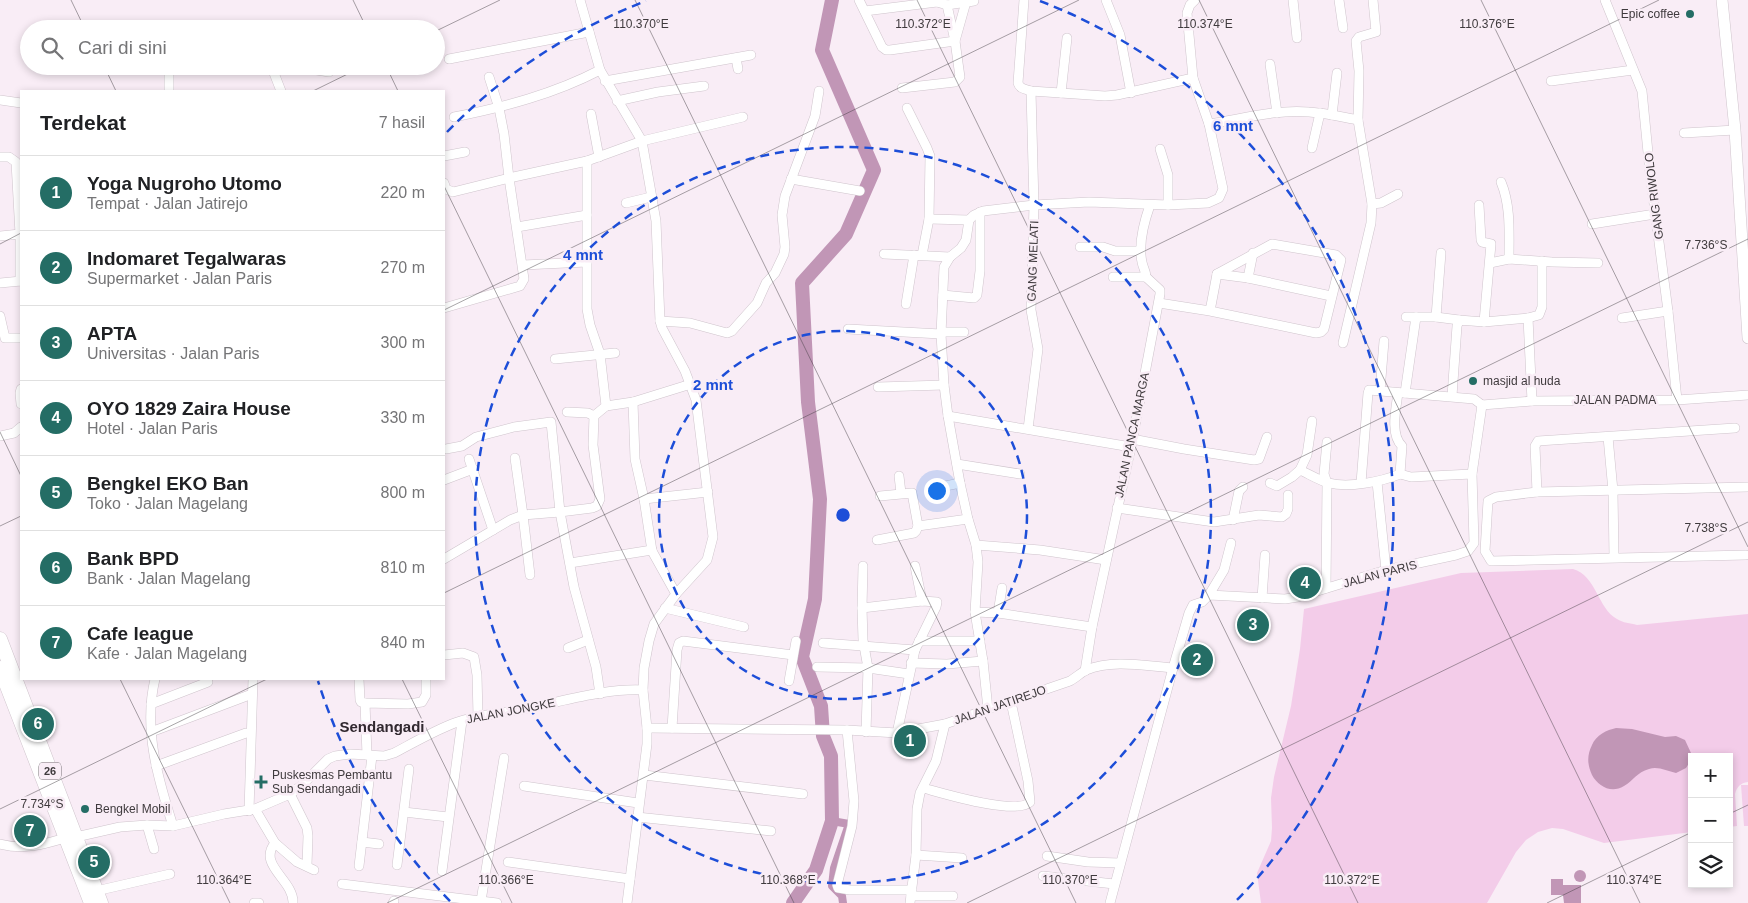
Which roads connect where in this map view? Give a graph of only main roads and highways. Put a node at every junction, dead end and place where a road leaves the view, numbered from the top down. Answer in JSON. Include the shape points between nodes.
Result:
{"nodes":[{"id":1,"x":1722,"y":0,"type":"edge"},
{"id":2,"x":1743,"y":198,"type":"edge"},
{"id":3,"x":1747,"y":313,"type":"edge"},
{"id":4,"x":1748,"y":338,"type":"edge"},
{"id":5,"x":0,"y":639,"type":"edge"},
{"id":6,"x":0,"y":668,"type":"edge"},
{"id":7,"x":71,"y":837,"type":"junction"},
{"id":8,"x":96,"y":899,"type":"edge"}],
"edges":[{"from":1,"to":2,"type":"main road"},
{"from":2,"to":3,"type":"main road"},
{"from":3,"to":4,"type":"main road"},
{"from":5,"to":7,"type":"highway","number":"26"},
{"from":6,"to":7,"type":"highway","number":"26"},
{"from":7,"to":8,"type":"highway","number":"26"}]}
